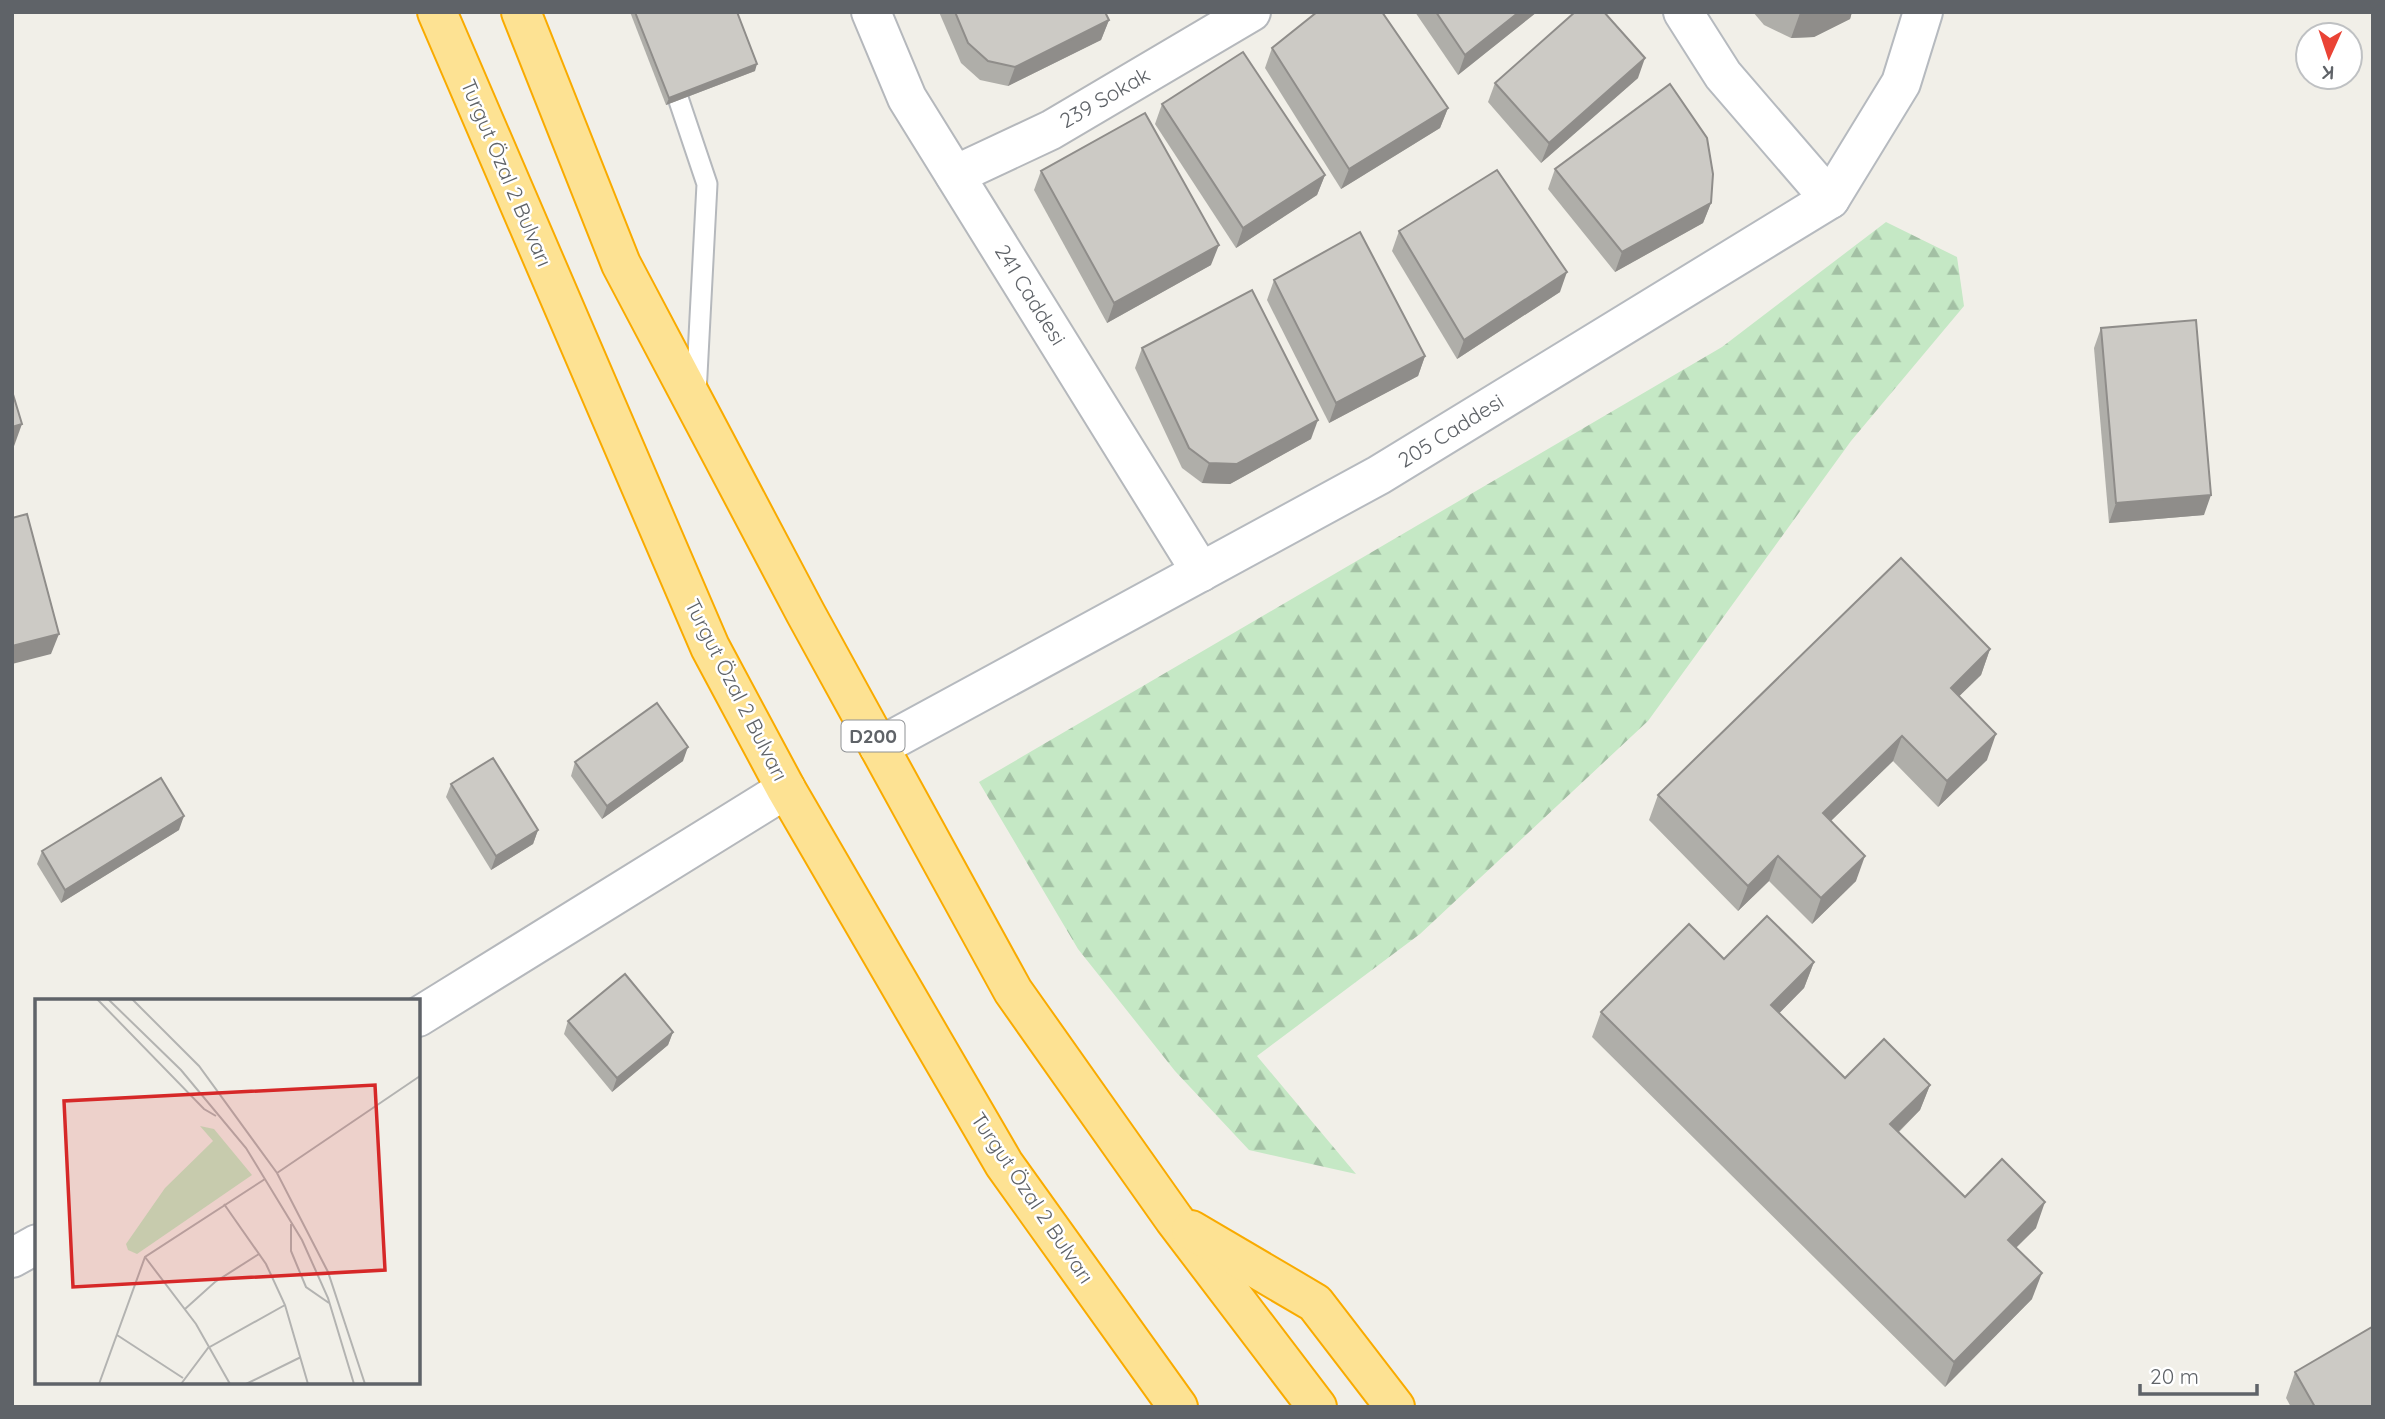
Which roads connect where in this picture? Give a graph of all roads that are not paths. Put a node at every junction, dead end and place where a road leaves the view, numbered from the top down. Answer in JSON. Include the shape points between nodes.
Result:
{"nodes":[{"id":1,"x":437,"y":12,"type":"edge"},
{"id":2,"x":521,"y":12,"type":"edge"},
{"id":3,"x":871,"y":12,"type":"edge"},
{"id":4,"x":1251,"y":12,"type":"edge"},
{"id":5,"x":1683,"y":12,"type":"edge"},
{"id":6,"x":1923,"y":12,"type":"edge"},
{"id":7,"x":667,"y":65,"type":"edge"},
{"id":8,"x":955,"y":175,"type":"junction"},
{"id":9,"x":1830,"y":200,"type":"junction"},
{"id":10,"x":696,"y":406,"type":"junction"},
{"id":11,"x":1201,"y":572,"type":"junction"},
{"id":12,"x":879,"y":747,"type":"junction"},
{"id":13,"x":786,"y":789,"type":"junction"},
{"id":14,"x":420,"y":1016,"type":"edge"},
{"id":15,"x":1174,"y":1219,"type":"junction"},
{"id":16,"x":35,"y":1245,"type":"edge"},
{"id":17,"x":12,"y":1258,"type":"edge"},
{"id":18,"x":1119,"y":1324,"type":"junction"},
{"id":19,"x":1146,"y":1407,"type":"edge"},
{"id":20,"x":1178,"y":1407,"type":"edge"},
{"id":21,"x":1317,"y":1407,"type":"edge"},
{"id":22,"x":1395,"y":1407,"type":"edge"}],
"edges":[{"from":1,"to":13,"type":"highway","name":"Turgut Özal 2 Bulvarı","via":[[710,647]]},
{"from":2,"to":10,"type":"highway","number":"D200","via":[[621,264]]},
{"from":3,"to":8,"type":"street","name":"241 Caddesi","via":[[907,98]]},
{"from":4,"to":8,"type":"street","name":"239 Sokak","via":[[1051,130]]},
{"from":5,"to":9,"type":"street","via":[[1723,75]]},
{"from":6,"to":9,"type":"street","name":"205 Caddesi","via":[[1901,83]]},
{"from":7,"to":10,"type":"lane","via":[[707,184]]},
{"from":8,"to":11,"type":"street","name":"241 Caddesi"},
{"from":9,"to":11,"type":"street","name":"205 Caddesi","via":[[1379,475]]},
{"from":10,"to":12,"type":"highway","number":"D200"},
{"from":11,"to":12,"type":"street","name":"205 Caddesi"},
{"from":12,"to":15,"type":"highway","number":"D200","via":[[1013,991]]},
{"from":13,"to":14,"type":"street"},
{"from":13,"to":18,"type":"highway","name":"Turgut Özal 2 Bulvarı","via":[[1004,1164]]},
{"from":15,"to":21,"type":"highway","number":"D200"},
{"from":15,"to":22,"type":"highway","via":[[1315,1303]]},
{"from":16,"to":17,"type":"street"},
{"from":18,"to":19,"type":"highway","name":"Turgut Özal 2 Bulvarı"},
{"from":18,"to":20,"type":"highway","name":"Turgut Özal 2 Bulvarı"}]}
